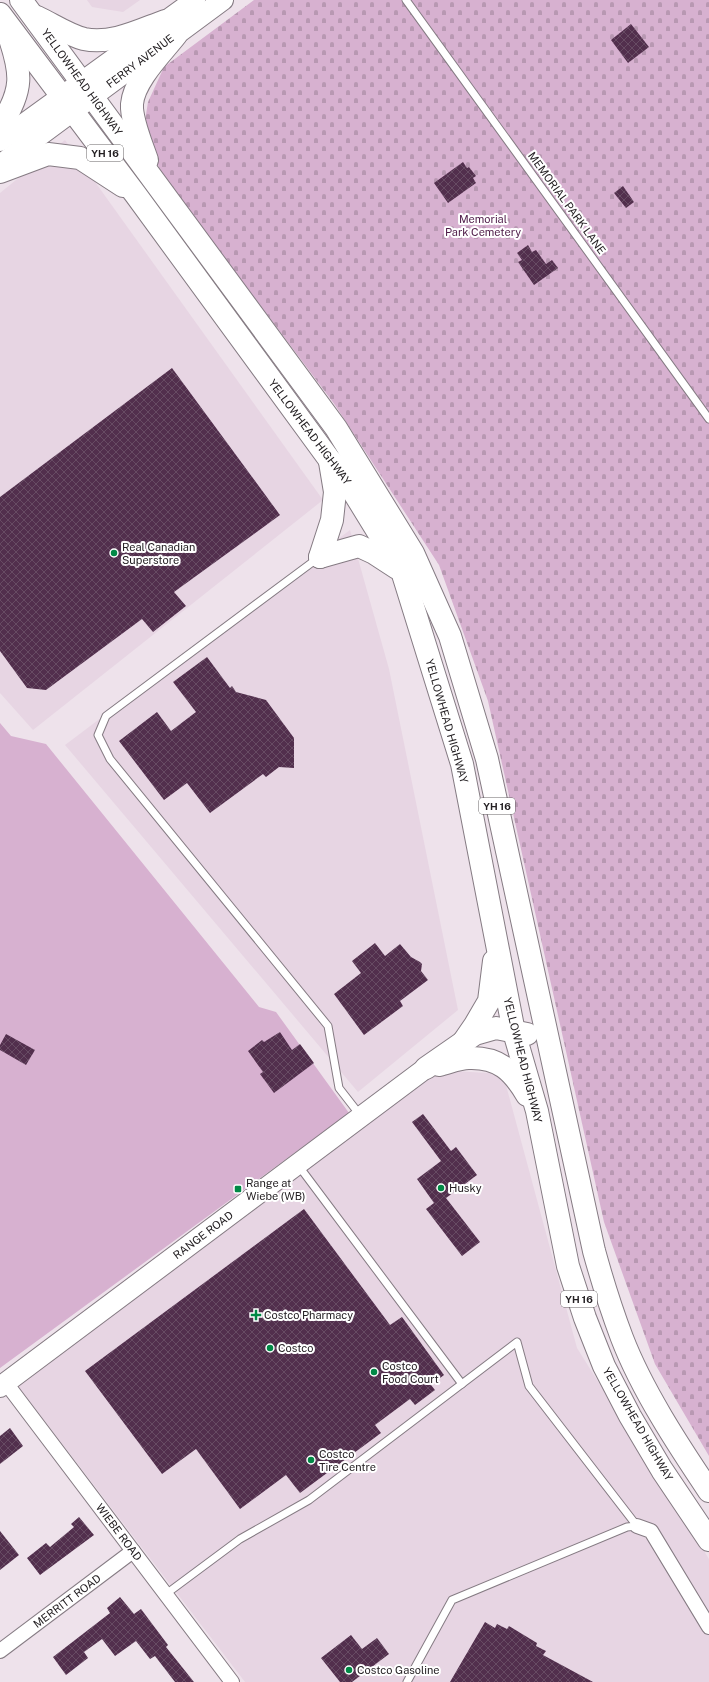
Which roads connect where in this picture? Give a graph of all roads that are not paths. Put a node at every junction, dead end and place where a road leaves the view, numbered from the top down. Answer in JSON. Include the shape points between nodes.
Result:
{"nodes":[{"id":1,"x":195,"y":0,"type":"edge"},
{"id":2,"x":223,"y":0,"type":"edge"},
{"id":3,"x":406,"y":0,"type":"edge"},
{"id":4,"x":27,"y":7,"type":"edge"},
{"id":5,"x":1,"y":15,"type":"edge"},
{"id":6,"x":171,"y":28,"type":"junction"},
{"id":7,"x":87,"y":89,"type":"junction"},
{"id":8,"x":68,"y":103,"type":"junction"},
{"id":9,"x":0,"y":126,"type":"edge"},
{"id":10,"x":0,"y":141,"type":"edge"},
{"id":11,"x":0,"y":165,"type":"edge"},
{"id":12,"x":0,"y":172,"type":"edge"},
{"id":13,"x":153,"y":179,"type":"junction"},
{"id":14,"x":136,"y":195,"type":"junction"},
{"id":15,"x":709,"y":419,"type":"edge"},
{"id":16,"x":329,"y":459,"type":"junction"},
{"id":17,"x":320,"y":557,"type":"junction"},
{"id":18,"x":402,"y":571,"type":"junction"},
{"id":19,"x":495,"y":932,"type":"junction"},
{"id":20,"x":514,"y":1032,"type":"junction"},
{"id":21,"x":462,"y":1043,"type":"junction"},
{"id":22,"x":553,"y":1062,"type":"junction"},
{"id":23,"x":426,"y":1068,"type":"junction"},
{"id":24,"x":537,"y":1111,"type":"junction"},
{"id":25,"x":361,"y":1116,"type":"junction"},
{"id":26,"x":297,"y":1164,"type":"junction"},
{"id":27,"x":462,"y":1384,"type":"junction"},
{"id":28,"x":3,"y":1385,"type":"edge"},
{"id":29,"x":709,"y":1491,"type":"edge"},
{"id":30,"x":637,"y":1526,"type":"junction"},
{"id":31,"x":709,"y":1540,"type":"edge"},
{"id":32,"x":134,"y":1551,"type":"junction"},
{"id":33,"x":166,"y":1594,"type":"junction"},
{"id":34,"x":709,"y":1627,"type":"edge"},
{"id":35,"x":0,"y":1651,"type":"edge"},
{"id":36,"x":232,"y":1682,"type":"edge"},
{"id":37,"x":407,"y":1682,"type":"edge"}],
"edges":[{"from":1,"to":6,"type":"street","name":"FERRY AVENUE"},
{"from":2,"to":6,"type":"street","name":"FERRY AVENUE"},
{"from":3,"to":15,"type":"lane","name":"MEMORIAL PARK LANE"},
{"from":4,"to":6,"type":"highway","via":[[69,34],[94,41]]},
{"from":4,"to":7,"type":"highway","name":"YELLOWHEAD HIGHWAY","number":"YH 16"},
{"from":5,"to":8,"type":"highway","name":"YELLOWHEAD HIGHWAY","number":"YH 16"},
{"from":5,"to":9,"type":"highway","via":[[19,73],[14,101]]},
{"from":6,"to":7,"type":"street","name":"FERRY AVENUE"},
{"from":6,"to":13,"type":"highway","via":[[138,84],[132,104],[134,120]]},
{"from":7,"to":8,"type":"street","name":"FERRY AVENUE"},
{"from":7,"to":13,"type":"highway","name":"YELLOWHEAD HIGHWAY","number":"YH 16"},
{"from":8,"to":10,"type":"street","name":"FERRY AVENUE"},
{"from":8,"to":11,"type":"street","name":"FERRY AVENUE"},
{"from":8,"to":14,"type":"highway","name":"YELLOWHEAD HIGHWAY","number":"YH 16"},
{"from":12,"to":14,"type":"highway","via":[[48,154],[80,158]]},
{"from":13,"to":22,"type":"highway","name":"YELLOWHEAD HIGHWAY","number":"YH 16","via":[[336,428],[413,553],[450,636],[487,759]]},
{"from":14,"to":16,"type":"highway","name":"YELLOWHEAD HIGHWAY","number":"YH 16"},
{"from":16,"to":17,"type":"highway","via":[[335,492],[332,520]]},
{"from":16,"to":18,"type":"highway","name":"YELLOWHEAD HIGHWAY","number":"YH 16","via":[[340,470]]},
{"from":17,"to":18,"type":"highway","via":[[359,546]]},
{"from":17,"to":25,"type":"lane","via":[[106,716],[98,735],[110,759],[328,1026],[339,1088]]},
{"from":18,"to":19,"type":"highway","name":"YELLOWHEAD HIGHWAY","number":"YH 16","via":[[462,764]]},
{"from":19,"to":20,"type":"highway","name":"YELLOWHEAD HIGHWAY","number":"YH 16"},
{"from":19,"to":21,"type":"highway","via":[[489,1001]]},
{"from":20,"to":21,"type":"highway","via":[[496,1028],[475,1034]]},
{"from":20,"to":22,"type":"highway","via":[[527,1034],[539,1040]]},
{"from":20,"to":24,"type":"highway","name":"YELLOWHEAD HIGHWAY","number":"YH 16"},
{"from":21,"to":23,"type":"highway"},
{"from":22,"to":29,"type":"highway","name":"YELLOWHEAD HIGHWAY","number":"YH 16","via":[[594,1251],[622,1339],[665,1422]]},
{"from":23,"to":24,"type":"highway","via":[[468,1058],[497,1062],[518,1079]]},
{"from":23,"to":25,"type":"street","name":"RANGE ROAD"},
{"from":24,"to":31,"type":"highway","name":"YELLOWHEAD HIGHWAY","number":"YH 16","via":[[568,1266],[604,1366],[662,1470]]},
{"from":25,"to":26,"type":"street","name":"RANGE ROAD"},
{"from":26,"to":27,"type":"lane"},
{"from":26,"to":28,"type":"street","name":"RANGE ROAD"},
{"from":27,"to":30,"type":"lane","via":[[517,1342],[529,1386]]},
{"from":27,"to":33,"type":"lane","via":[[309,1500],[240,1538]]},
{"from":28,"to":32,"type":"street","name":"WIEBE ROAD"},
{"from":30,"to":34,"type":"street","via":[[651,1531]]},
{"from":30,"to":37,"type":"lane","via":[[627,1527],[452,1600]]},
{"from":32,"to":33,"type":"street","name":"WIEBE ROAD"},
{"from":32,"to":35,"type":"street","name":"MERRITT ROAD"},
{"from":33,"to":36,"type":"street","name":"WIEBE ROAD"}]}
